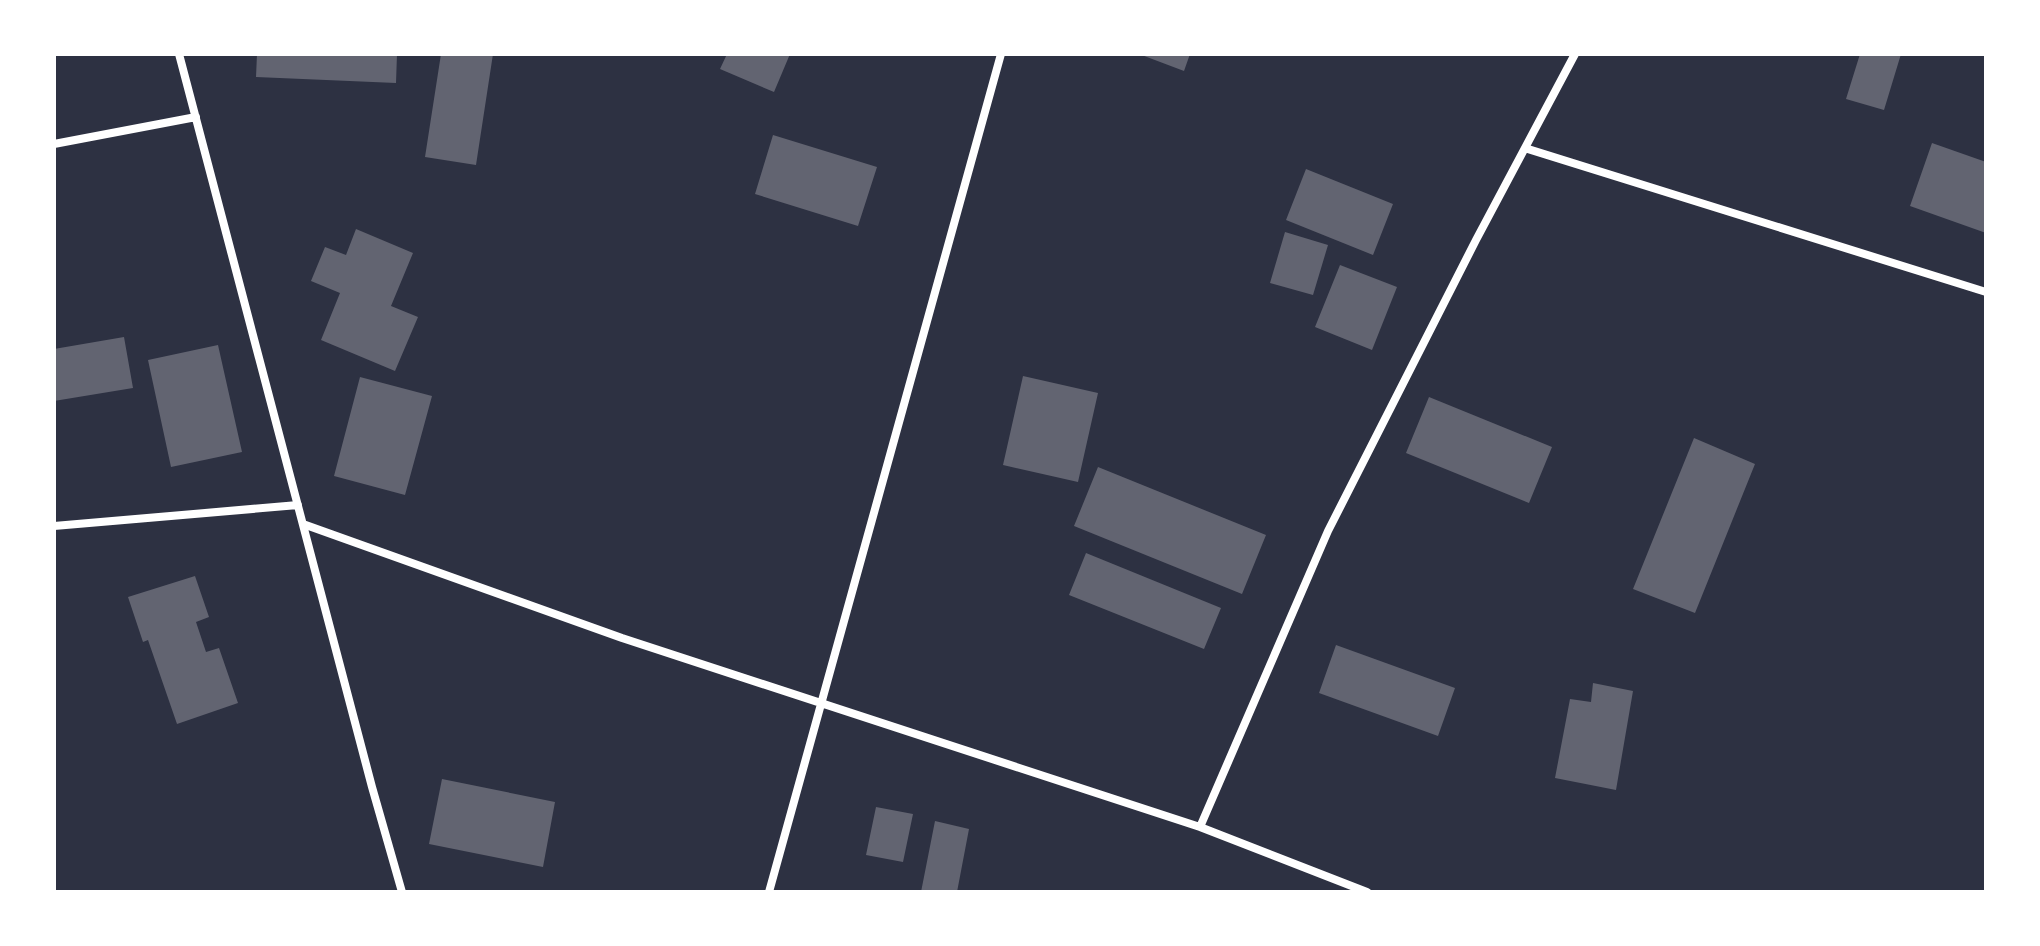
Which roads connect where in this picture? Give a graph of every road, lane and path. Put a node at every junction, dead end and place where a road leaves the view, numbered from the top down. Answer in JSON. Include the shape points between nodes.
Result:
{"nodes":[{"id":1,"x":179,"y":54,"type":"edge"},
{"id":2,"x":1001,"y":54,"type":"edge"},
{"id":3,"x":1575,"y":54,"type":"edge"},
{"id":4,"x":196,"y":117,"type":"junction"},
{"id":5,"x":54,"y":144,"type":"edge"},
{"id":6,"x":1525,"y":148,"type":"junction"},
{"id":7,"x":1986,"y":292,"type":"edge"},
{"id":8,"x":298,"y":505,"type":"junction"},
{"id":9,"x":303,"y":524,"type":"junction"},
{"id":10,"x":54,"y":526,"type":"edge"},
{"id":11,"x":821,"y":705,"type":"junction"},
{"id":12,"x":1200,"y":827,"type":"junction"},
{"id":13,"x":402,"y":892,"type":"edge"},
{"id":14,"x":769,"y":892,"type":"edge"},
{"id":15,"x":1367,"y":892,"type":"edge"}],
"edges":[{"from":1,"to":4,"type":"street"},
{"from":2,"to":11,"type":"street"},
{"from":3,"to":6,"type":"street"},
{"from":4,"to":5,"type":"street"},
{"from":4,"to":8,"type":"street"},
{"from":6,"to":7,"type":"street"},
{"from":6,"to":12,"type":"street","via":[[1328,531]]},
{"from":8,"to":9,"type":"street"},
{"from":8,"to":10,"type":"street"},
{"from":9,"to":11,"type":"street"},
{"from":9,"to":13,"type":"street"},
{"from":11,"to":12,"type":"street"},
{"from":11,"to":14,"type":"street"},
{"from":12,"to":15,"type":"street"}]}
